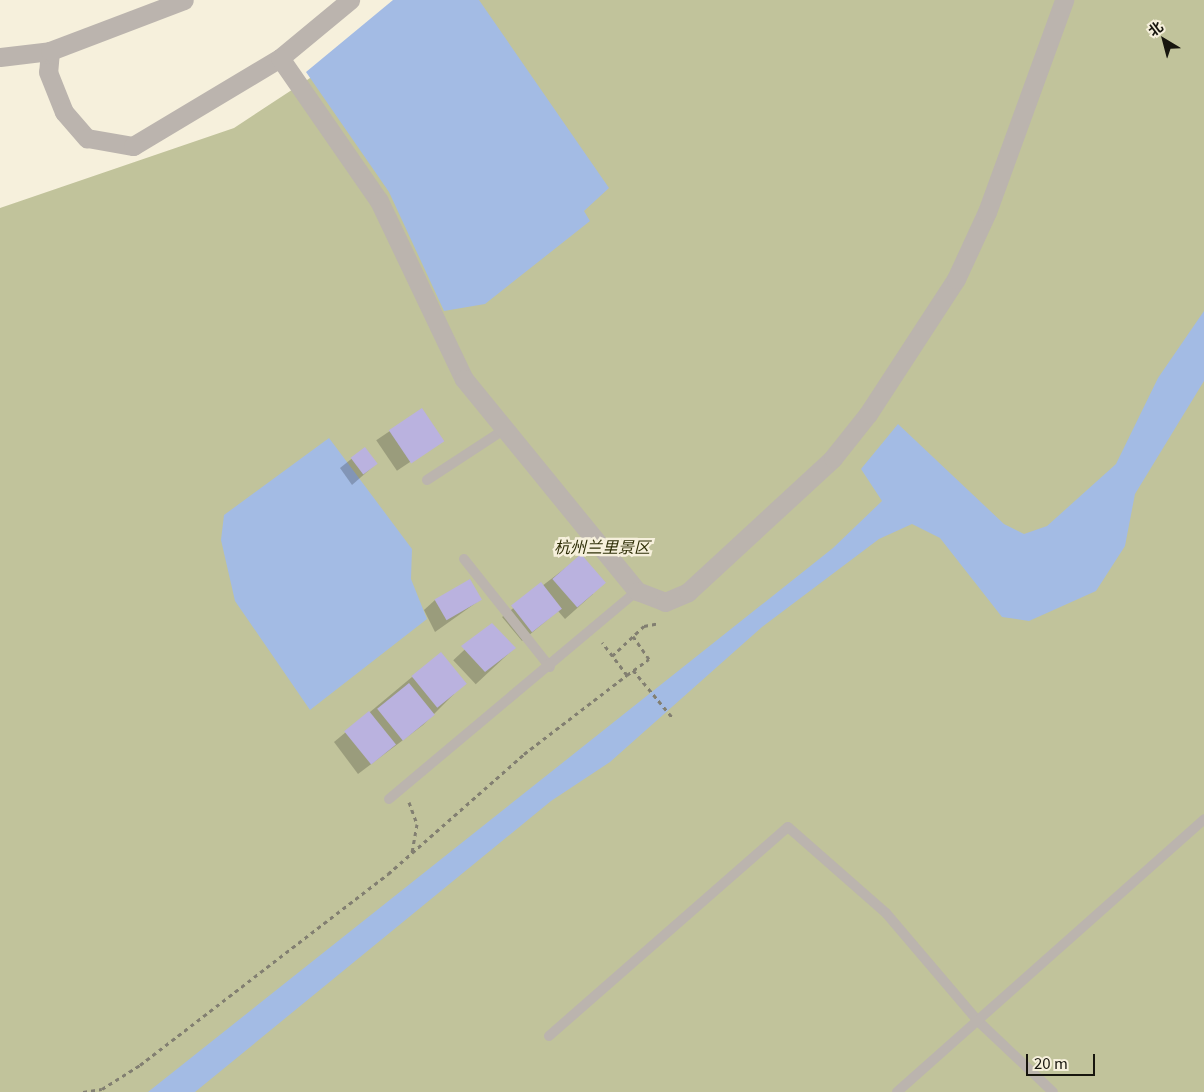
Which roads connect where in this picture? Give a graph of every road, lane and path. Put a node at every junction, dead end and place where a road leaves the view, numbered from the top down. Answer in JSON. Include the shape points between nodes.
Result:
{"nodes":[{"id":1,"x":184,"y":0,"type":"edge"},
{"id":2,"x":350,"y":0,"type":"edge"},
{"id":3,"x":1064,"y":0,"type":"edge"},
{"id":4,"x":50,"y":51,"type":"junction"},
{"id":5,"x":0,"y":57,"type":"edge"},
{"id":6,"x":280,"y":58,"type":"junction"},
{"id":7,"x":505,"y":429,"type":"junction"},
{"id":8,"x":427,"y":480,"type":"dead end"},
{"id":9,"x":464,"y":559,"type":"dead end"},
{"id":10,"x":637,"y":591,"type":"junction"},
{"id":11,"x":675,"y":598,"type":"junction"},
{"id":12,"x":594,"y":631,"type":"junction"},
{"id":13,"x":633,"y":636,"type":"junction"},
{"id":14,"x":612,"y":656,"type":"junction"},
{"id":15,"x":550,"y":667,"type":"junction"},
{"id":16,"x":634,"y":670,"type":"junction"},
{"id":17,"x":627,"y":674,"type":"junction"},
{"id":18,"x":672,"y":717,"type":"dead end"},
{"id":19,"x":401,"y":788,"type":"junction"},
{"id":20,"x":389,"y":799,"type":"dead end"},
{"id":21,"x":1204,"y":819,"type":"edge"},
{"id":22,"x":412,"y":854,"type":"junction"},
{"id":23,"x":978,"y":1021,"type":"junction"},
{"id":24,"x":549,"y":1036,"type":"dead end"},
{"id":25,"x":83,"y":1092,"type":"edge"},
{"id":26,"x":897,"y":1092,"type":"edge"},
{"id":27,"x":1053,"y":1092,"type":"edge"}],
"edges":[{"from":1,"to":4,"type":"street"},
{"from":2,"to":6,"type":"street"},
{"from":3,"to":11,"type":"street","via":[[987,212],[956,279],[868,414],[833,458],[688,592]]},
{"from":4,"to":5,"type":"street"},
{"from":4,"to":6,"type":"street","via":[[48,72],[64,112],[87,138],[133,146]]},
{"from":6,"to":7,"type":"street","via":[[379,201],[464,379]]},
{"from":7,"to":8,"type":"lane"},
{"from":7,"to":10,"type":"street"},
{"from":9,"to":15,"type":"lane"},
{"from":10,"to":11,"type":"street","via":[[665,602]]},
{"from":10,"to":12,"type":"lane"},
{"from":11,"to":13,"type":"path","via":[[678,618],[644,626]]},
{"from":12,"to":14,"type":"path"},
{"from":12,"to":15,"type":"lane"},
{"from":13,"to":14,"type":"path"},
{"from":13,"to":16,"type":"path","via":[[649,659]]},
{"from":14,"to":17,"type":"path"},
{"from":15,"to":19,"type":"lane"},
{"from":16,"to":17,"type":"path"},
{"from":16,"to":18,"type":"path"},
{"from":17,"to":22,"type":"path","via":[[524,754]]},
{"from":19,"to":20,"type":"lane"},
{"from":19,"to":22,"type":"path","via":[[415,812]]},
{"from":21,"to":23,"type":"lane"},
{"from":22,"to":25,"type":"path","via":[[140,1065],[102,1089]]},
{"from":23,"to":24,"type":"lane","via":[[886,913],[788,828]]},
{"from":23,"to":26,"type":"lane"},
{"from":23,"to":27,"type":"lane"}]}
